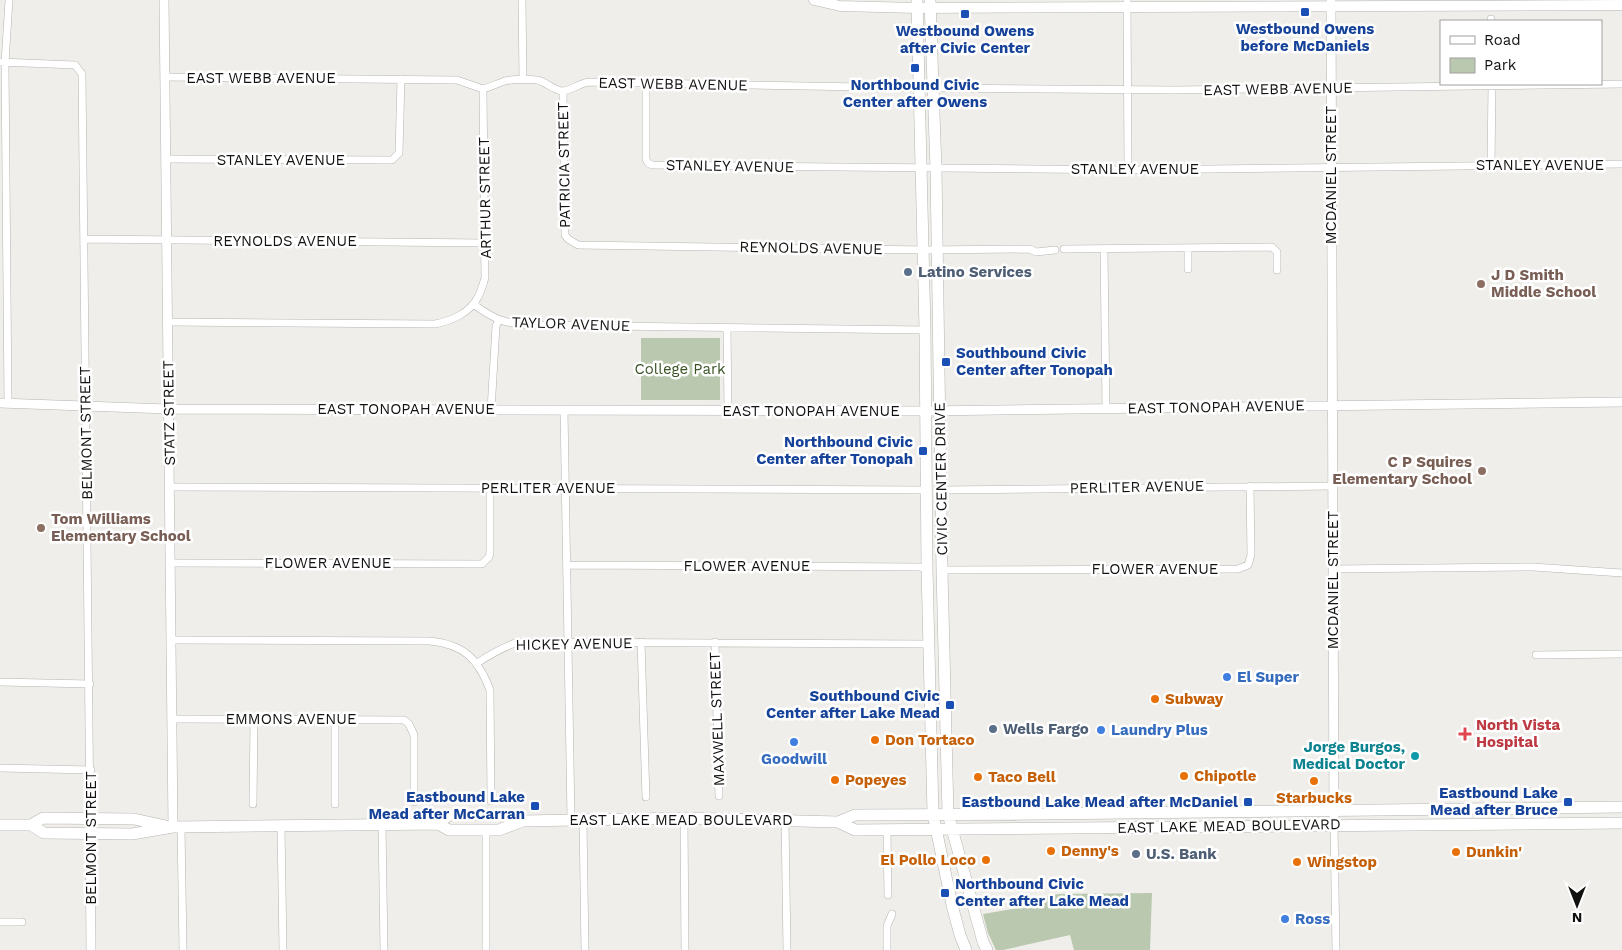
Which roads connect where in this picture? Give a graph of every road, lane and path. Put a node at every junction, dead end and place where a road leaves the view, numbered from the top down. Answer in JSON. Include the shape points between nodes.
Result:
{"nodes":[{"id":1,"x":9,"y":0,"type":"edge"},
{"id":2,"x":164,"y":0,"type":"edge"},
{"id":3,"x":522,"y":0,"type":"edge"},
{"id":4,"x":814,"y":0,"type":"edge"},
{"id":5,"x":1127,"y":3,"type":"edge"},
{"id":6,"x":1331,"y":3,"type":"edge"},
{"id":7,"x":1415,"y":3,"type":"edge"},
{"id":8,"x":917,"y":4,"type":"edge"},
{"id":9,"x":930,"y":4,"type":"edge"},
{"id":10,"x":1231,"y":4,"type":"edge"},
{"id":11,"x":1622,"y":5,"type":"edge"},
{"id":12,"x":2,"y":62,"type":"edge"},
{"id":13,"x":165,"y":77,"type":"junction"},
{"id":14,"x":401,"y":79,"type":"junction"},
{"id":15,"x":523,"y":80,"type":"junction"},
{"id":16,"x":646,"y":83,"type":"junction"},
{"id":17,"x":1602,"y":84,"type":"edge"},
{"id":18,"x":1622,"y":84,"type":"edge"},
{"id":19,"x":1452,"y":85,"type":"edge"},
{"id":20,"x":1492,"y":85,"type":"edge"},
{"id":21,"x":920,"y":88,"type":"junction"},
{"id":22,"x":934,"y":88,"type":"junction"},
{"id":23,"x":1331,"y":88,"type":"junction"},
{"id":24,"x":483,"y":89,"type":"junction"},
{"id":25,"x":1128,"y":90,"type":"junction"},
{"id":26,"x":563,"y":91,"type":"junction"},
{"id":27,"x":166,"y":159,"type":"junction"},
{"id":28,"x":1622,"y":164,"type":"edge"},
{"id":29,"x":1491,"y":165,"type":"junction"},
{"id":30,"x":921,"y":168,"type":"junction"},
{"id":31,"x":936,"y":168,"type":"junction"},
{"id":32,"x":1331,"y":168,"type":"junction"},
{"id":33,"x":1128,"y":170,"type":"junction"},
{"id":34,"x":568,"y":239,"type":"joint"},
{"id":35,"x":84,"y":240,"type":"junction"},
{"id":36,"x":167,"y":240,"type":"junction"},
{"id":37,"x":486,"y":243,"type":"junction"},
{"id":38,"x":1188,"y":248,"type":"junction"},
{"id":39,"x":1064,"y":249,"type":"dead end"},
{"id":40,"x":1104,"y":249,"type":"junction"},
{"id":41,"x":923,"y":250,"type":"junction"},
{"id":42,"x":938,"y":250,"type":"junction"},
{"id":43,"x":1055,"y":250,"type":"dead end"},
{"id":44,"x":1188,"y":268,"type":"dead end"},
{"id":45,"x":1277,"y":270,"type":"dead end"},
{"id":46,"x":473,"y":304,"type":"junction"},
{"id":47,"x":499,"y":320,"type":"junction"},
{"id":48,"x":168,"y":322,"type":"junction"},
{"id":49,"x":4,"y":324,"type":"edge"},
{"id":50,"x":727,"y":328,"type":"junction"},
{"id":51,"x":925,"y":330,"type":"junction"},
{"id":52,"x":1622,"y":402,"type":"edge"},
{"id":53,"x":4,"y":404,"type":"edge"},
{"id":54,"x":86,"y":406,"type":"junction"},
{"id":55,"x":1332,"y":406,"type":"junction"},
{"id":56,"x":168,"y":409,"type":"junction"},
{"id":57,"x":1106,"y":409,"type":"junction"},
{"id":58,"x":490,"y":410,"type":"junction"},
{"id":59,"x":564,"y":410,"type":"junction"},
{"id":60,"x":728,"y":411,"type":"junction"},
{"id":61,"x":926,"y":411,"type":"junction"},
{"id":62,"x":940,"y":411,"type":"junction"},
{"id":63,"x":1250,"y":486,"type":"junction"},
{"id":64,"x":1333,"y":486,"type":"junction"},
{"id":65,"x":169,"y":487,"type":"junction"},
{"id":66,"x":490,"y":488,"type":"junction"},
{"id":67,"x":566,"y":488,"type":"junction"},
{"id":68,"x":926,"y":490,"type":"junction"},
{"id":69,"x":941,"y":490,"type":"junction"},
{"id":70,"x":927,"y":526,"type":"junction"},
{"id":71,"x":170,"y":563,"type":"junction"},
{"id":72,"x":567,"y":565,"type":"junction"},
{"id":73,"x":927,"y":568,"type":"junction"},
{"id":74,"x":1333,"y":569,"type":"junction"},
{"id":75,"x":942,"y":570,"type":"junction"},
{"id":76,"x":1622,"y":573,"type":"edge"},
{"id":77,"x":943,"y":609,"type":"junction"},
{"id":78,"x":171,"y":640,"type":"junction"},
{"id":79,"x":568,"y":642,"type":"junction"},
{"id":80,"x":641,"y":642,"type":"junction"},
{"id":81,"x":714,"y":642,"type":"junction"},
{"id":82,"x":929,"y":644,"type":"junction"},
{"id":83,"x":1622,"y":654,"type":"edge"},
{"id":84,"x":1536,"y":655,"type":"dead end"},
{"id":85,"x":477,"y":664,"type":"junction"},
{"id":86,"x":0,"y":682,"type":"edge"},
{"id":87,"x":90,"y":684,"type":"junction"},
{"id":88,"x":172,"y":719,"type":"junction"},
{"id":89,"x":254,"y":719,"type":"junction"},
{"id":90,"x":335,"y":719,"type":"junction"},
{"id":91,"x":0,"y":768,"type":"edge"},
{"id":92,"x":91,"y":770,"type":"junction"},
{"id":93,"x":719,"y":796,"type":"dead end"},
{"id":94,"x":646,"y":797,"type":"dead end"},
{"id":95,"x":491,"y":801,"type":"dead end"},
{"id":96,"x":414,"y":802,"type":"dead end"},
{"id":97,"x":253,"y":804,"type":"dead end"},
{"id":98,"x":335,"y":804,"type":"dead end"},
{"id":99,"x":1622,"y":808,"type":"edge"},
{"id":100,"x":1442,"y":809,"type":"junction"},
{"id":101,"x":1334,"y":810,"type":"junction"},
{"id":102,"x":1156,"y":813,"type":"junction"},
{"id":103,"x":933,"y":814,"type":"junction"},
{"id":104,"x":948,"y":814,"type":"junction"},
{"id":105,"x":684,"y":818,"type":"junction"},
{"id":106,"x":90,"y":819,"type":"junction"},
{"id":107,"x":577,"y":820,"type":"junction"},
{"id":108,"x":785,"y":820,"type":"junction"},
{"id":109,"x":523,"y":821,"type":"junction"},
{"id":110,"x":838,"y":822,"type":"junction"},
{"id":111,"x":1622,"y":822,"type":"edge"},
{"id":112,"x":438,"y":824,"type":"junction"},
{"id":113,"x":1468,"y":824,"type":"junction"},
{"id":114,"x":0,"y":825,"type":"edge"},
{"id":115,"x":31,"y":825,"type":"junction"},
{"id":116,"x":382,"y":825,"type":"junction"},
{"id":117,"x":1334,"y":825,"type":"junction"},
{"id":118,"x":281,"y":826,"type":"junction"},
{"id":119,"x":1156,"y":826,"type":"junction"},
{"id":120,"x":177,"y":827,"type":"junction"},
{"id":121,"x":936,"y":829,"type":"junction"},
{"id":122,"x":952,"y":829,"type":"junction"},
{"id":123,"x":486,"y":830,"type":"junction"},
{"id":124,"x":888,"y":830,"type":"junction"},
{"id":125,"x":90,"y":834,"type":"junction"},
{"id":126,"x":888,"y":895,"type":"dead end"},
{"id":127,"x":892,"y":914,"type":"dead end"},
{"id":128,"x":0,"y":922,"type":"edge"},
{"id":129,"x":22,"y":922,"type":"dead end"},
{"id":130,"x":91,"y":950,"type":"edge"},
{"id":131,"x":183,"y":950,"type":"edge"},
{"id":132,"x":283,"y":950,"type":"edge"},
{"id":133,"x":384,"y":950,"type":"edge"},
{"id":134,"x":486,"y":950,"type":"edge"},
{"id":135,"x":585,"y":950,"type":"edge"},
{"id":136,"x":686,"y":950,"type":"edge"},
{"id":137,"x":787,"y":950,"type":"edge"},
{"id":138,"x":887,"y":950,"type":"edge"},
{"id":139,"x":966,"y":950,"type":"edge"},
{"id":140,"x":987,"y":950,"type":"edge"},
{"id":141,"x":1336,"y":950,"type":"edge"}],
"edges":[{"from":1,"to":12,"type":"street"},
{"from":2,"to":13,"type":"street","name":"STATZ STREET"},
{"from":3,"to":15,"type":"street"},
{"from":4,"to":8,"type":"main road","via":[[840,6]]},
{"from":5,"to":9,"type":"main road"},
{"from":5,"to":10,"type":"main road"},
{"from":5,"to":25,"type":"street"},
{"from":6,"to":7,"type":"main road"},
{"from":6,"to":10,"type":"main road"},
{"from":6,"to":23,"type":"street","name":"MCDANIEL STREET"},
{"from":7,"to":11,"type":"main road"},
{"from":8,"to":9,"type":"main road"},
{"from":8,"to":21,"type":"main road","name":"CIVIC CENTER DRIVE"},
{"from":9,"to":22,"type":"main road","name":"CIVIC CENTER DRIVE"},
{"from":12,"to":35,"type":"street","name":"BELMONT STREET","via":[[74,65],[82,74]]},
{"from":12,"to":49,"type":"street"},
{"from":13,"to":14,"type":"street","name":"EAST WEBB AVENUE"},
{"from":13,"to":27,"type":"street","name":"STATZ STREET"},
{"from":14,"to":24,"type":"street","name":"EAST WEBB AVENUE","via":[[457,80]]},
{"from":14,"to":27,"type":"street","name":"STANLEY AVENUE","via":[[399,154],[392,160]]},
{"from":15,"to":24,"type":"street","via":[[508,80]]},
{"from":15,"to":26,"type":"street","via":[[538,80]]},
{"from":16,"to":21,"type":"street","name":"EAST WEBB AVENUE"},
{"from":16,"to":26,"type":"street","name":"EAST WEBB AVENUE","via":[[589,82]]},
{"from":16,"to":30,"type":"street","name":"STANLEY AVENUE","via":[[646,159],[652,165]]},
{"from":17,"to":18,"type":"street","name":"EAST WEBB AVENUE"},
{"from":19,"to":23,"type":"street","name":"EAST WEBB AVENUE"},
{"from":20,"to":29,"type":"street"},
{"from":21,"to":30,"type":"main road","name":"CIVIC CENTER DRIVE"},
{"from":22,"to":25,"type":"street","name":"EAST WEBB AVENUE"},
{"from":22,"to":31,"type":"main road","name":"CIVIC CENTER DRIVE"},
{"from":23,"to":25,"type":"street","name":"EAST WEBB AVENUE"},
{"from":23,"to":32,"type":"street","name":"MCDANIEL STREET"},
{"from":24,"to":37,"type":"street","name":"ARTHUR STREET"},
{"from":25,"to":33,"type":"street"},
{"from":26,"to":34,"type":"street","name":"PATRICIA STREET"},
{"from":27,"to":36,"type":"street","name":"STATZ STREET"},
{"from":28,"to":29,"type":"street","name":"STANLEY AVENUE"},
{"from":29,"to":32,"type":"street","name":"STANLEY AVENUE"},
{"from":30,"to":31,"type":"street","name":"STANLEY AVENUE"},
{"from":30,"to":41,"type":"main road","name":"CIVIC CENTER DRIVE"},
{"from":31,"to":33,"type":"street","name":"STANLEY AVENUE"},
{"from":31,"to":42,"type":"main road","name":"CIVIC CENTER DRIVE"},
{"from":32,"to":33,"type":"street","name":"STANLEY AVENUE"},
{"from":32,"to":55,"type":"street","name":"MCDANIEL STREET"},
{"from":34,"to":41,"type":"street","name":"REYNOLDS AVENUE","via":[[578,245]]},
{"from":35,"to":36,"type":"street","name":"REYNOLDS AVENUE"},
{"from":35,"to":54,"type":"street","name":"BELMONT STREET"},
{"from":36,"to":37,"type":"street","name":"REYNOLDS AVENUE"},
{"from":36,"to":48,"type":"street","name":"STATZ STREET"},
{"from":37,"to":46,"type":"street","name":"ARTHUR STREET","via":[[485,278]]},
{"from":38,"to":40,"type":"street"},
{"from":38,"to":44,"type":"street"},
{"from":38,"to":45,"type":"street","via":[[1272,247],[1277,252]]},
{"from":39,"to":40,"type":"street"},
{"from":40,"to":57,"type":"street"},
{"from":41,"to":42,"type":"street","name":"REYNOLDS AVENUE"},
{"from":41,"to":51,"type":"main road","name":"CIVIC CENTER DRIVE"},
{"from":42,"to":43,"type":"street","name":"REYNOLDS AVENUE"},
{"from":42,"to":62,"type":"main road","name":"CIVIC CENTER DRIVE"},
{"from":46,"to":47,"type":"street","name":"TAYLOR AVENUE"},
{"from":46,"to":48,"type":"street","via":[[446,322],[434,324]]},
{"from":47,"to":50,"type":"street","name":"TAYLOR AVENUE","via":[[532,325]]},
{"from":47,"to":58,"type":"street"},
{"from":48,"to":56,"type":"street","name":"STATZ STREET"},
{"from":49,"to":53,"type":"street"},
{"from":50,"to":51,"type":"street","name":"TAYLOR AVENUE"},
{"from":50,"to":60,"type":"street"},
{"from":51,"to":61,"type":"main road","name":"CIVIC CENTER DRIVE"},
{"from":52,"to":55,"type":"street","name":"EAST TONOPAH AVENUE"},
{"from":53,"to":54,"type":"street","name":"EAST TONOPAH AVENUE"},
{"from":54,"to":56,"type":"street","name":"EAST TONOPAH AVENUE"},
{"from":54,"to":87,"type":"street","name":"BELMONT STREET"},
{"from":55,"to":57,"type":"street","name":"EAST TONOPAH AVENUE"},
{"from":55,"to":64,"type":"street","name":"MCDANIEL STREET"},
{"from":56,"to":58,"type":"street","name":"EAST TONOPAH AVENUE"},
{"from":56,"to":65,"type":"street","name":"STATZ STREET"},
{"from":57,"to":62,"type":"street","name":"EAST TONOPAH AVENUE"},
{"from":58,"to":59,"type":"street","name":"EAST TONOPAH AVENUE"},
{"from":59,"to":60,"type":"street","name":"EAST TONOPAH AVENUE"},
{"from":59,"to":67,"type":"street"},
{"from":60,"to":61,"type":"street","name":"EAST TONOPAH AVENUE"},
{"from":61,"to":62,"type":"street","name":"EAST TONOPAH AVENUE"},
{"from":61,"to":68,"type":"main road","name":"CIVIC CENTER DRIVE"},
{"from":62,"to":69,"type":"main road","name":"CIVIC CENTER DRIVE"},
{"from":63,"to":64,"type":"street","name":"PERLITER AVENUE"},
{"from":63,"to":69,"type":"street","name":"PERLITER AVENUE"},
{"from":63,"to":75,"type":"street","name":"FLOWER AVENUE","via":[[1251,555],[1248,565],[1238,569]]},
{"from":64,"to":74,"type":"street","name":"MCDANIEL STREET"},
{"from":65,"to":66,"type":"street","name":"PERLITER AVENUE"},
{"from":65,"to":71,"type":"street","name":"STATZ STREET"},
{"from":66,"to":67,"type":"street","name":"PERLITER AVENUE"},
{"from":66,"to":71,"type":"street","name":"FLOWER AVENUE","via":[[490,552],[482,564]]},
{"from":67,"to":68,"type":"street","name":"PERLITER AVENUE"},
{"from":67,"to":72,"type":"street"},
{"from":68,"to":70,"type":"main road","name":"CIVIC CENTER DRIVE"},
{"from":69,"to":75,"type":"main road","name":"CIVIC CENTER DRIVE"},
{"from":70,"to":73,"type":"main road","name":"CIVIC CENTER DRIVE"},
{"from":70,"to":75,"type":"main road","via":[[935,561]]},
{"from":71,"to":78,"type":"street","name":"STATZ STREET"},
{"from":72,"to":73,"type":"street","name":"FLOWER AVENUE"},
{"from":72,"to":79,"type":"street"},
{"from":73,"to":77,"type":"main road","via":[[936,577]]},
{"from":73,"to":82,"type":"main road","name":"CIVIC CENTER DRIVE"},
{"from":74,"to":76,"type":"street","via":[[1533,567]]},
{"from":74,"to":101,"type":"street","name":"MCDANIEL STREET"},
{"from":75,"to":77,"type":"main road","name":"CIVIC CENTER DRIVE"},
{"from":77,"to":104,"type":"main road","name":"CIVIC CENTER DRIVE"},
{"from":78,"to":85,"type":"street","via":[[443,643],[460,649]]},
{"from":78,"to":88,"type":"street","name":"STATZ STREET"},
{"from":79,"to":80,"type":"street","name":"HICKEY AVENUE"},
{"from":79,"to":85,"type":"street","name":"HICKEY AVENUE","via":[[518,642],[505,646]]},
{"from":79,"to":107,"type":"street"},
{"from":80,"to":81,"type":"street","name":"HICKEY AVENUE"},
{"from":80,"to":94,"type":"street"},
{"from":81,"to":82,"type":"street","name":"HICKEY AVENUE"},
{"from":81,"to":93,"type":"street","name":"MAXWELL STREET"},
{"from":82,"to":103,"type":"main road","name":"CIVIC CENTER DRIVE"},
{"from":83,"to":84,"type":"street"},
{"from":85,"to":95,"type":"street","via":[[490,690]]},
{"from":86,"to":87,"type":"street"},
{"from":87,"to":92,"type":"street","name":"BELMONT STREET"},
{"from":88,"to":89,"type":"street","name":"EMMONS AVENUE"},
{"from":88,"to":120,"type":"street","name":"STATZ STREET"},
{"from":89,"to":90,"type":"street","name":"EMMONS AVENUE"},
{"from":89,"to":97,"type":"street"},
{"from":90,"to":96,"type":"street","name":"EMMONS AVENUE","via":[[404,720],[409,724],[414,735]]},
{"from":90,"to":98,"type":"street"},
{"from":91,"to":92,"type":"street"},
{"from":92,"to":106,"type":"street","name":"BELMONT STREET"},
{"from":99,"to":100,"type":"main road","name":"EAST LAKE MEAD BOULEVARD"},
{"from":100,"to":101,"type":"main road","name":"EAST LAKE MEAD BOULEVARD"},
{"from":100,"to":113,"type":"main road"},
{"from":101,"to":102,"type":"main road","name":"EAST LAKE MEAD BOULEVARD"},
{"from":101,"to":117,"type":"street","name":"MCDANIEL STREET"},
{"from":102,"to":104,"type":"main road","name":"EAST LAKE MEAD BOULEVARD"},
{"from":102,"to":119,"type":"main road"},
{"from":103,"to":104,"type":"main road","name":"EAST LAKE MEAD BOULEVARD"},
{"from":103,"to":110,"type":"main road","name":"EAST LAKE MEAD BOULEVARD","via":[[855,815]]},
{"from":103,"to":121,"type":"main road","name":"CIVIC CENTER DRIVE"},
{"from":104,"to":122,"type":"main road","name":"CIVIC CENTER DRIVE"},
{"from":105,"to":107,"type":"main road","name":"EAST LAKE MEAD BOULEVARD"},
{"from":105,"to":108,"type":"main road","name":"EAST LAKE MEAD BOULEVARD"},
{"from":105,"to":136,"type":"street"},
{"from":106,"to":115,"type":"main road","name":"EAST LAKE MEAD BOULEVARD","via":[[43,818]]},
{"from":106,"to":120,"type":"main road","name":"EAST LAKE MEAD BOULEVARD","via":[[134,819]]},
{"from":106,"to":125,"type":"street","name":"BELMONT STREET"},
{"from":107,"to":109,"type":"main road","name":"EAST LAKE MEAD BOULEVARD"},
{"from":107,"to":135,"type":"street"},
{"from":108,"to":110,"type":"main road","name":"EAST LAKE MEAD BOULEVARD"},
{"from":108,"to":137,"type":"street"},
{"from":109,"to":112,"type":"main road","name":"EAST LAKE MEAD BOULEVARD","via":[[500,815],[449,815]]},
{"from":109,"to":123,"type":"main road","name":"EAST LAKE MEAD BOULEVARD","via":[[499,830]]},
{"from":110,"to":124,"type":"main road","name":"EAST LAKE MEAD BOULEVARD","via":[[855,830]]},
{"from":111,"to":113,"type":"main road","name":"EAST LAKE MEAD BOULEVARD"},
{"from":112,"to":116,"type":"main road","name":"EAST LAKE MEAD BOULEVARD"},
{"from":112,"to":123,"type":"main road","name":"EAST LAKE MEAD BOULEVARD","via":[[449,830]]},
{"from":113,"to":117,"type":"main road","name":"EAST LAKE MEAD BOULEVARD"},
{"from":114,"to":115,"type":"main road","name":"EAST LAKE MEAD BOULEVARD"},
{"from":115,"to":125,"type":"main road","name":"EAST LAKE MEAD BOULEVARD","via":[[44,833]]},
{"from":116,"to":118,"type":"main road","name":"EAST LAKE MEAD BOULEVARD"},
{"from":116,"to":133,"type":"street"},
{"from":117,"to":119,"type":"main road","name":"EAST LAKE MEAD BOULEVARD"},
{"from":117,"to":141,"type":"street","name":"MCDANIEL STREET"},
{"from":118,"to":120,"type":"main road","name":"EAST LAKE MEAD BOULEVARD"},
{"from":118,"to":132,"type":"street"},
{"from":119,"to":122,"type":"main road","name":"EAST LAKE MEAD BOULEVARD"},
{"from":120,"to":125,"type":"main road","name":"EAST LAKE MEAD BOULEVARD","via":[[132,834]]},
{"from":120,"to":131,"type":"street","name":"STATZ STREET"},
{"from":121,"to":122,"type":"main road","name":"EAST LAKE MEAD BOULEVARD"},
{"from":121,"to":124,"type":"main road","name":"EAST LAKE MEAD BOULEVARD"},
{"from":121,"to":139,"type":"main road","name":"CIVIC CENTER DRIVE","via":[[952,905]]},
{"from":122,"to":140,"type":"main road","name":"CIVIC CENTER DRIVE"},
{"from":123,"to":134,"type":"street"},
{"from":124,"to":126,"type":"street"},
{"from":125,"to":130,"type":"street","name":"BELMONT STREET"},
{"from":127,"to":138,"type":"street","via":[[887,926]]},
{"from":128,"to":129,"type":"street"}]}
